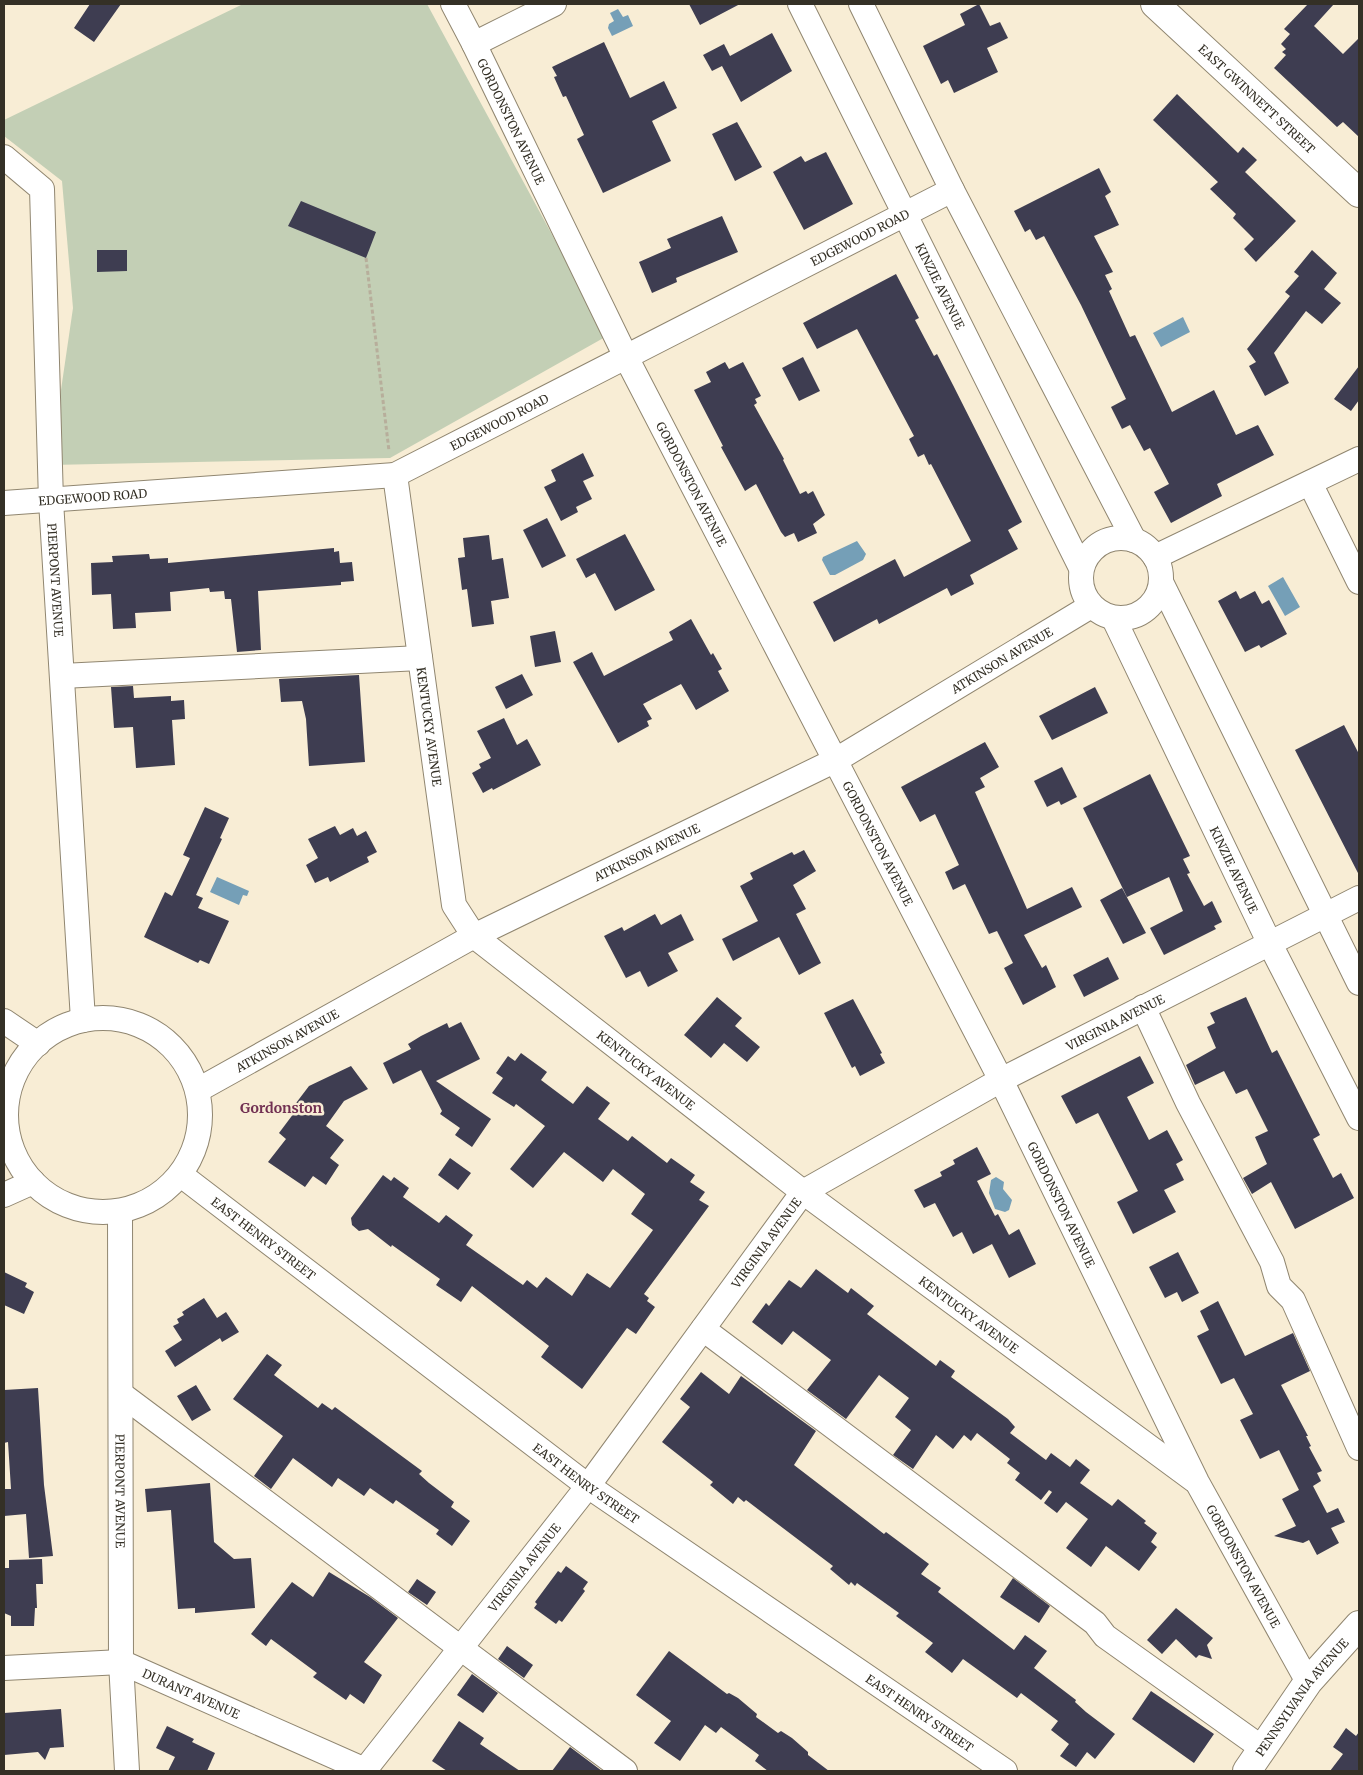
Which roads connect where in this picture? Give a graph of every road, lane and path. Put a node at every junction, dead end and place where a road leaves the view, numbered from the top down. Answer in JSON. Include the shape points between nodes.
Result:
{"nodes":[{"id":1,"x":452,"y":4,"type":"edge"},
{"id":2,"x":554,"y":4,"type":"edge"},
{"id":3,"x":800,"y":4,"type":"edge"},
{"id":4,"x":861,"y":4,"type":"edge"},
{"id":5,"x":1155,"y":4,"type":"edge"},
{"id":6,"x":474,"y":44,"type":"junction"},
{"id":7,"x":4,"y":157,"type":"edge"},
{"id":8,"x":952,"y":190,"type":"junction"},
{"id":9,"x":1359,"y":193,"type":"edge"},
{"id":10,"x":906,"y":214,"type":"junction"},
{"id":11,"x":366,"y":258,"type":"dead end"},
{"id":12,"x":626,"y":357,"type":"junction"},
{"id":13,"x":1359,"y":459,"type":"edge"},
{"id":14,"x":393,"y":466,"type":"junction"},
{"id":15,"x":1310,"y":483,"type":"junction"},
{"id":16,"x":51,"y":501,"type":"junction"},
{"id":17,"x":4,"y":503,"type":"edge"},
{"id":18,"x":1134,"y":540,"type":"junction"},
{"id":19,"x":1155,"y":557,"type":"junction"},
{"id":20,"x":1081,"y":568,"type":"junction"},
{"id":21,"x":1161,"y":582,"type":"junction"},
{"id":22,"x":1359,"y":582,"type":"edge"},
{"id":23,"x":1091,"y":606,"type":"junction"},
{"id":24,"x":1114,"y":618,"type":"junction"},
{"id":25,"x":420,"y":658,"type":"junction"},
{"id":26,"x":62,"y":676,"type":"junction"},
{"id":27,"x":836,"y":760,"type":"junction"},
{"id":28,"x":1359,"y":898,"type":"edge"},
{"id":29,"x":1324,"y":914,"type":"junction"},
{"id":30,"x":474,"y":936,"type":"junction"},
{"id":31,"x":1269,"y":942,"type":"junction"},
{"id":32,"x":1359,"y":983,"type":"edge"},
{"id":33,"x":1142,"y":1007,"type":"junction"},
{"id":34,"x":84,"y":1020,"type":"junction"},
{"id":35,"x":4,"y":1021,"type":"edge"},
{"id":36,"x":38,"y":1044,"type":"junction"},
{"id":37,"x":8,"y":1080,"type":"edge"},
{"id":38,"x":1000,"y":1080,"type":"junction"},
{"id":39,"x":198,"y":1090,"type":"junction"},
{"id":40,"x":1359,"y":1118,"type":"edge"},
{"id":41,"x":6,"y":1140,"type":"edge"},
{"id":42,"x":180,"y":1175,"type":"junction"},
{"id":43,"x":34,"y":1182,"type":"junction"},
{"id":44,"x":803,"y":1192,"type":"junction"},
{"id":45,"x":4,"y":1195,"type":"edge"},
{"id":46,"x":120,"y":1211,"type":"junction"},
{"id":47,"x":703,"y":1329,"type":"junction"},
{"id":48,"x":120,"y":1394,"type":"junction"},
{"id":49,"x":1359,"y":1448,"type":"edge"},
{"id":50,"x":1197,"y":1482,"type":"junction"},
{"id":51,"x":588,"y":1486,"type":"junction"},
{"id":52,"x":1359,"y":1625,"type":"edge"},
{"id":53,"x":460,"y":1650,"type":"junction"},
{"id":54,"x":121,"y":1662,"type":"junction"},
{"id":55,"x":4,"y":1668,"type":"edge"},
{"id":56,"x":1308,"y":1682,"type":"junction"},
{"id":57,"x":1262,"y":1748,"type":"junction"},
{"id":58,"x":127,"y":1771,"type":"edge"},
{"id":59,"x":366,"y":1771,"type":"edge"},
{"id":60,"x":625,"y":1771,"type":"edge"},
{"id":61,"x":1005,"y":1771,"type":"edge"},
{"id":62,"x":1247,"y":1771,"type":"edge"}],
"edges":[{"from":1,"to":6,"type":"street","name":"GORDONSTON AVENUE"},
{"from":2,"to":6,"type":"street"},
{"from":3,"to":10,"type":"street","name":"KINZIE AVENUE"},
{"from":4,"to":8,"type":"street"},
{"from":5,"to":9,"type":"main road","name":"EAST GWINNETT STREET"},
{"from":6,"to":12,"type":"street","name":"GORDONSTON AVENUE"},
{"from":7,"to":16,"type":"street","name":"PIERPONT AVENUE","via":[[42,189]]},
{"from":8,"to":10,"type":"street","name":"EDGEWOOD ROAD"},
{"from":8,"to":18,"type":"street"},
{"from":10,"to":12,"type":"street","name":"EDGEWOOD ROAD"},
{"from":10,"to":20,"type":"street","name":"KINZIE AVENUE"},
{"from":11,"to":14,"type":"path"},
{"from":12,"to":14,"type":"street","name":"EDGEWOOD ROAD"},
{"from":12,"to":27,"type":"street","name":"GORDONSTON AVENUE"},
{"from":13,"to":15,"type":"street"},
{"from":14,"to":16,"type":"street","name":"EDGEWOOD ROAD"},
{"from":14,"to":25,"type":"street","name":"KENTUCKY AVENUE"},
{"from":15,"to":19,"type":"street"},
{"from":15,"to":22,"type":"street"},
{"from":16,"to":17,"type":"street","name":"EDGEWOOD ROAD"},
{"from":16,"to":26,"type":"street","name":"PIERPONT AVENUE"},
{"from":18,"to":19,"type":"street"},
{"from":18,"to":20,"type":"street","via":[[1108,540],[1096,546],[1086,556]]},
{"from":19,"to":21,"type":"street"},
{"from":20,"to":23,"type":"street","via":[[1080,582]]},
{"from":21,"to":24,"type":"street","via":[[1154,600],[1140,614]]},
{"from":21,"to":29,"type":"street"},
{"from":23,"to":24,"type":"street"},
{"from":23,"to":27,"type":"street","name":"ATKINSON AVENUE"},
{"from":24,"to":31,"type":"street","name":"KINZIE AVENUE"},
{"from":25,"to":26,"type":"street"},
{"from":25,"to":30,"type":"street","name":"KENTUCKY AVENUE","via":[[454,905]]},
{"from":26,"to":34,"type":"street","name":"PIERPONT AVENUE"},
{"from":27,"to":30,"type":"street","name":"ATKINSON AVENUE"},
{"from":27,"to":38,"type":"street","name":"GORDONSTON AVENUE"},
{"from":28,"to":29,"type":"street","name":"VIRGINIA AVENUE"},
{"from":29,"to":31,"type":"street","name":"VIRGINIA AVENUE"},
{"from":29,"to":32,"type":"street"},
{"from":30,"to":39,"type":"street","name":"ATKINSON AVENUE"},
{"from":30,"to":44,"type":"street","name":"KENTUCKY AVENUE"},
{"from":31,"to":33,"type":"street","name":"VIRGINIA AVENUE"},
{"from":31,"to":40,"type":"street","name":"KINZIE AVENUE"},
{"from":33,"to":38,"type":"street","name":"VIRGINIA AVENUE"},
{"from":33,"to":49,"type":"street","via":[[1188,1103],[1272,1262],[1279,1286],[1292,1300]]},
{"from":34,"to":36,"type":"street","via":[[64,1026]]},
{"from":34,"to":39,"type":"street","via":[[113,1018],[141,1026],[166,1041],[186,1063]]},
{"from":35,"to":36,"type":"street"},
{"from":36,"to":37,"type":"street"},
{"from":37,"to":41,"type":"street"},
{"from":38,"to":44,"type":"street","name":"VIRGINIA AVENUE"},
{"from":38,"to":50,"type":"street","name":"GORDONSTON AVENUE"},
{"from":39,"to":42,"type":"street","via":[[201,1120],[195,1150]]},
{"from":41,"to":43,"type":"street","via":[[20,1166]]},
{"from":42,"to":46,"type":"street","via":[[164,1192],[143,1204]]},
{"from":42,"to":51,"type":"street","name":"EAST HENRY STREET"},
{"from":43,"to":45,"type":"street"},
{"from":43,"to":46,"type":"street","via":[[63,1204],[91,1212]]},
{"from":44,"to":47,"type":"street","name":"VIRGINIA AVENUE"},
{"from":44,"to":50,"type":"street","name":"KENTUCKY AVENUE"},
{"from":46,"to":48,"type":"street","name":"PIERPONT AVENUE"},
{"from":47,"to":51,"type":"street","name":"VIRGINIA AVENUE"},
{"from":47,"to":57,"type":"street","via":[[1095,1623],[1105,1636]]},
{"from":48,"to":53,"type":"street"},
{"from":48,"to":54,"type":"street","name":"PIERPONT AVENUE"},
{"from":50,"to":56,"type":"street","name":"GORDONSTON AVENUE"},
{"from":51,"to":53,"type":"street","name":"VIRGINIA AVENUE"},
{"from":51,"to":61,"type":"street","name":"EAST HENRY STREET"},
{"from":52,"to":56,"type":"main road","name":"PENNSYLVANIA AVENUE"},
{"from":53,"to":59,"type":"street","name":"VIRGINIA AVENUE"},
{"from":53,"to":60,"type":"street"},
{"from":54,"to":55,"type":"street","name":"DURANT AVENUE"},
{"from":54,"to":58,"type":"street","name":"PIERPONT AVENUE"},
{"from":54,"to":59,"type":"street","name":"DURANT AVENUE"},
{"from":56,"to":57,"type":"main road","name":"PENNSYLVANIA AVENUE"},
{"from":57,"to":62,"type":"main road","name":"PENNSYLVANIA AVENUE"}]}
